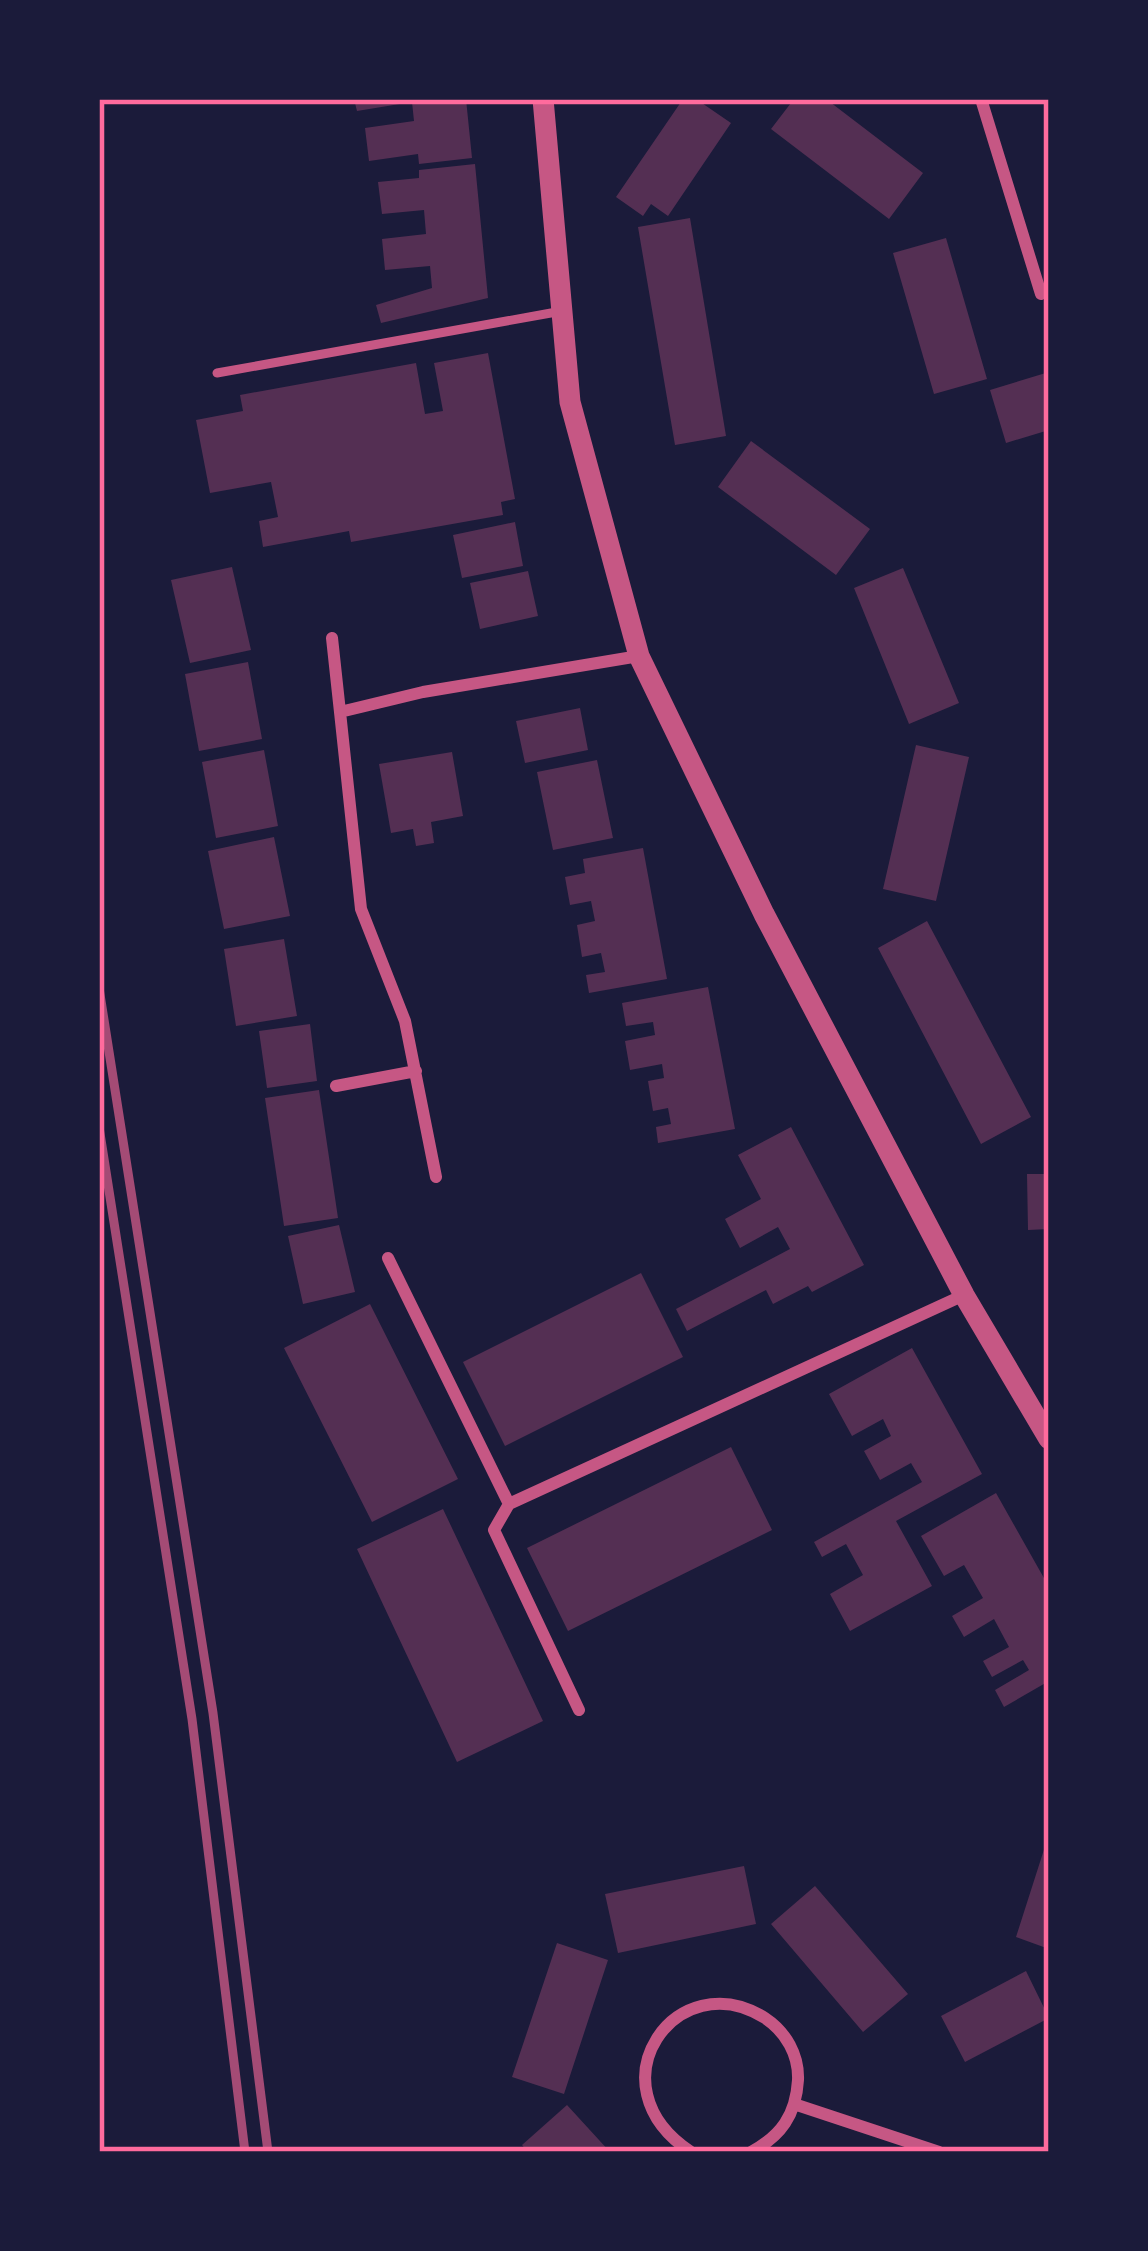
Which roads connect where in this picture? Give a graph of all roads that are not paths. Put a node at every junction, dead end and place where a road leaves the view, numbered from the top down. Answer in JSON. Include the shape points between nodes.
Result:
{"nodes":[{"id":1,"x":543,"y":99,"type":"edge"},
{"id":2,"x":981,"y":99,"type":"edge"},
{"id":3,"x":1041,"y":294,"type":"dead end"},
{"id":4,"x":562,"y":311,"type":"junction"},
{"id":5,"x":217,"y":373,"type":"dead end"},
{"id":6,"x":332,"y":638,"type":"dead end"},
{"id":7,"x":639,"y":656,"type":"junction"},
{"id":8,"x":340,"y":712,"type":"junction"},
{"id":9,"x":416,"y":1071,"type":"junction"},
{"id":10,"x":336,"y":1085,"type":"dead end"},
{"id":11,"x":436,"y":1177,"type":"dead end"},
{"id":12,"x":388,"y":1258,"type":"dead end"},
{"id":13,"x":964,"y":1295,"type":"junction"},
{"id":14,"x":1049,"y":1439,"type":"edge"},
{"id":15,"x":509,"y":1504,"type":"junction"},
{"id":16,"x":579,"y":1711,"type":"dead end"},
{"id":17,"x":797,"y":2105,"type":"junction"},
{"id":18,"x":691,"y":2152,"type":"edge"},
{"id":19,"x":751,"y":2152,"type":"edge"},
{"id":20,"x":940,"y":2152,"type":"edge"}],
"edges":[{"from":1,"to":4,"type":"street"},
{"from":2,"to":3,"type":"street"},
{"from":4,"to":5,"type":"lane"},
{"from":4,"to":7,"type":"street","via":[[570,402]]},
{"from":6,"to":8,"type":"street"},
{"from":7,"to":8,"type":"street"},
{"from":7,"to":13,"type":"street"},
{"from":8,"to":9,"type":"street","via":[[361,909]]},
{"from":9,"to":10,"type":"street"},
{"from":9,"to":11,"type":"street"},
{"from":12,"to":15,"type":"street"},
{"from":13,"to":14,"type":"street"},
{"from":13,"to":15,"type":"street"},
{"from":15,"to":16,"type":"street","via":[[494,1530]]},
{"from":17,"to":18,"type":"street","via":[[799,2064],[780,2028],[746,2006],[705,2004],[668,2023],[646,2057],[644,2098],[663,2134]]},
{"from":17,"to":19,"type":"street","via":[[775,2140]]},
{"from":17,"to":20,"type":"street"}]}
